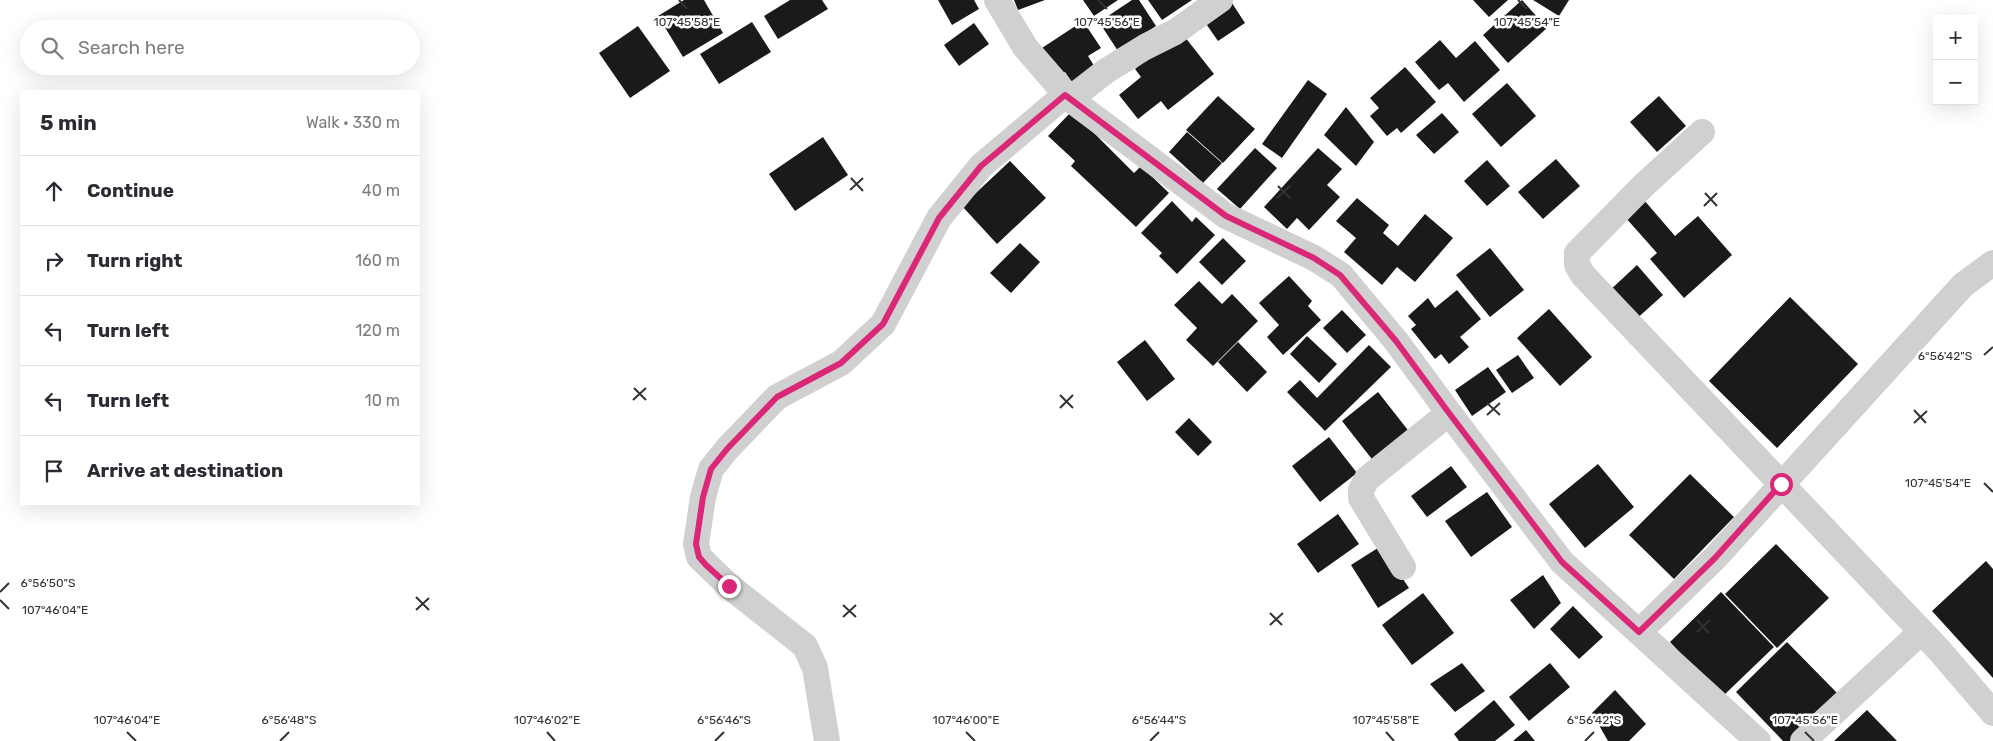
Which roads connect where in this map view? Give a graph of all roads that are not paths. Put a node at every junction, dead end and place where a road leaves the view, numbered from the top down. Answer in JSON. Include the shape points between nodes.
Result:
{"nodes":[{"id":1,"x":997,"y":0,"type":"edge"},
{"id":2,"x":1220,"y":0,"type":"edge"},
{"id":3,"x":1067,"y":97,"type":"junction"},
{"id":4,"x":1702,"y":132,"type":"dead end"},
{"id":5,"x":1993,"y":263,"type":"edge"},
{"id":6,"x":1449,"y":413,"type":"junction"},
{"id":7,"x":1781,"y":484,"type":"junction"},
{"id":8,"x":1403,"y":567,"type":"dead end"},
{"id":9,"x":1639,"y":632,"type":"junction"},
{"id":10,"x":1921,"y":632,"type":"junction"},
{"id":11,"x":1993,"y":713,"type":"edge"},
{"id":12,"x":827,"y":741,"type":"edge"},
{"id":13,"x":1758,"y":741,"type":"edge"},
{"id":14,"x":1802,"y":741,"type":"edge"}],
"edges":[{"from":1,"to":3,"type":"street","via":[[1025,47]]},
{"from":2,"to":3,"type":"street","via":[[1175,32],[1145,47]]},
{"from":3,"to":6,"type":"street","via":[[1226,216],[1314,258],[1340,275],[1396,341]]},
{"from":3,"to":12,"type":"street","via":[[981,166],[951,203],[939,218],[883,324],[841,363],[777,397],[711,469],[696,544],[699,557],[729,586],[805,646],[815,668]]},
{"from":4,"to":7,"type":"street","via":[[1576,253],[1577,265]]},
{"from":5,"to":7,"type":"street","via":[[1963,285]]},
{"from":6,"to":8,"type":"street","via":[[1367,479],[1361,490],[1361,498]]},
{"from":6,"to":9,"type":"street","via":[[1562,562]]},
{"from":7,"to":9,"type":"street","via":[[1715,558]]},
{"from":7,"to":10,"type":"street"},
{"from":9,"to":13,"type":"street"},
{"from":10,"to":11,"type":"street"},
{"from":10,"to":14,"type":"street"}]}
